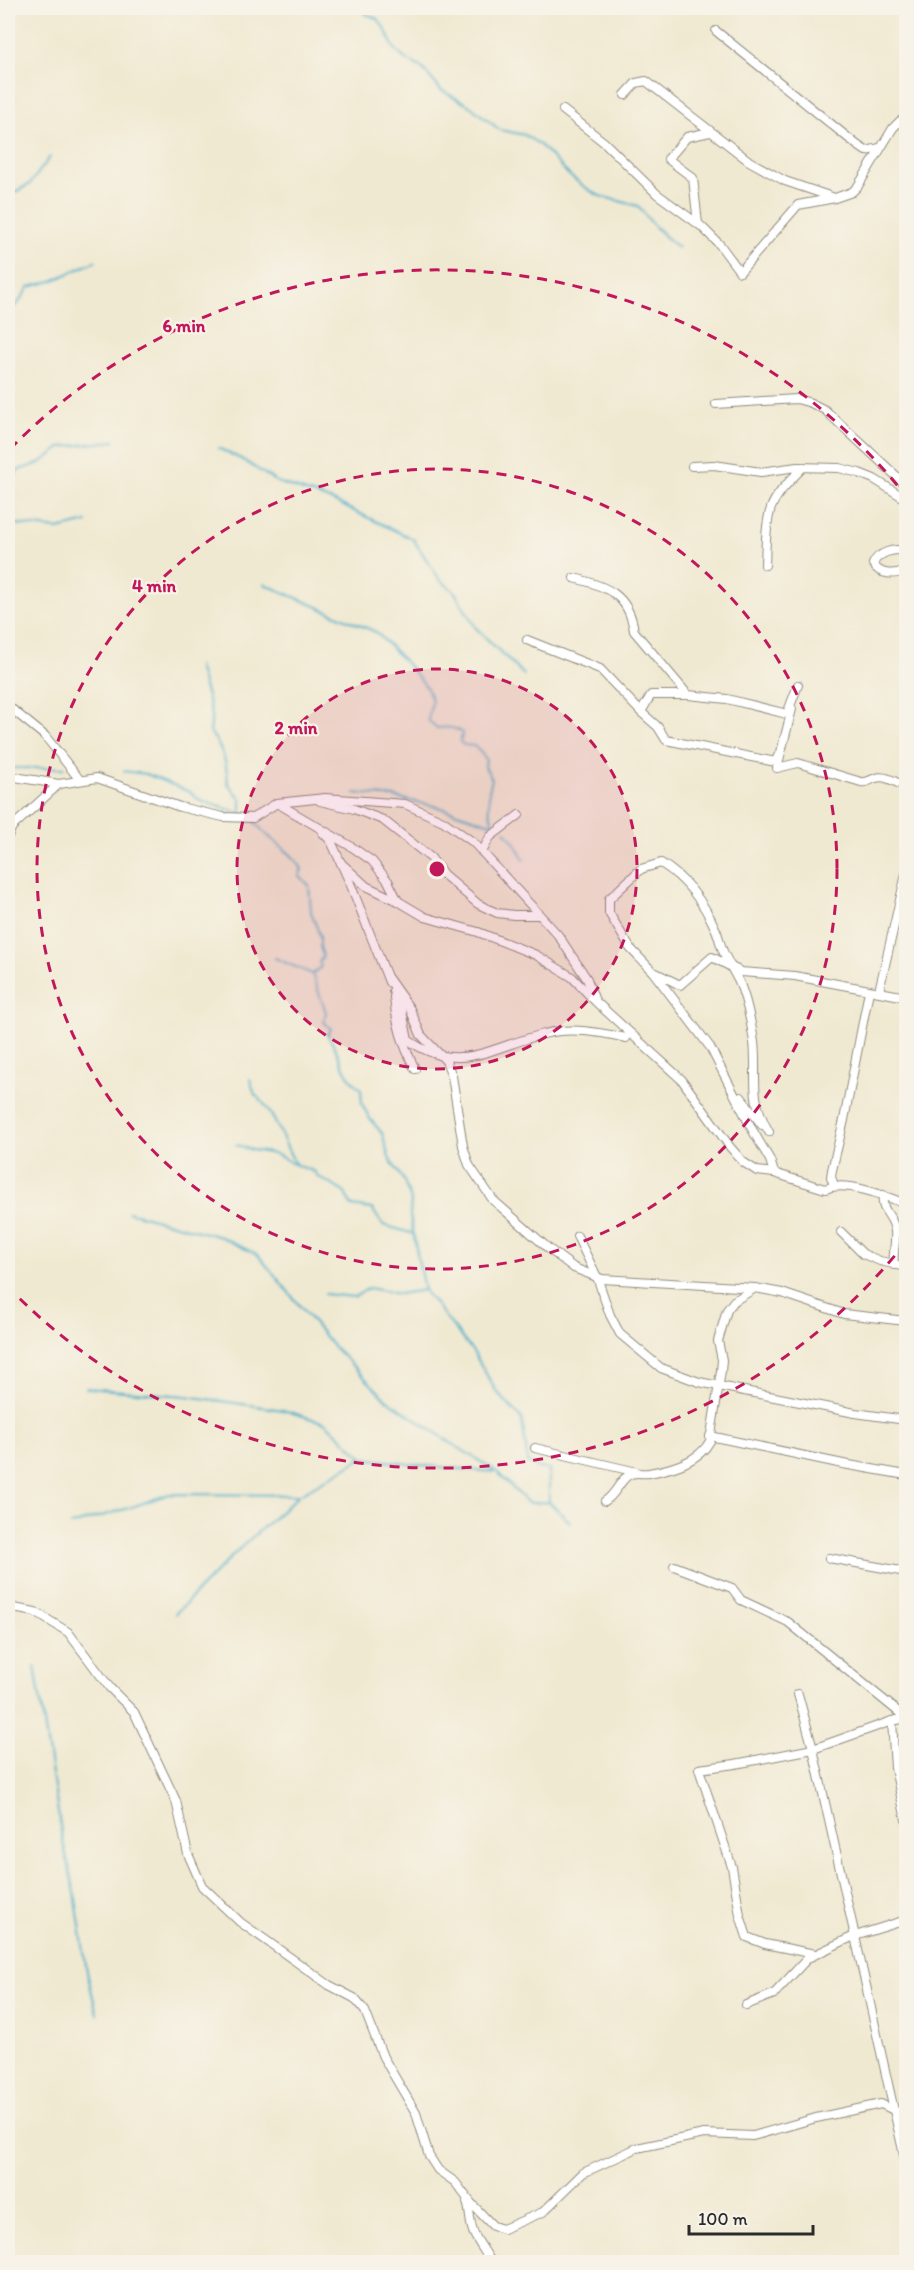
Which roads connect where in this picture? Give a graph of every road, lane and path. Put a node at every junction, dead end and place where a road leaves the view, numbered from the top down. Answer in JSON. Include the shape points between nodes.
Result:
{"nodes":[{"id":1,"x":716,"y":31,"type":"dead end"},
{"id":2,"x":625,"y":95,"type":"dead end"},
{"id":3,"x":563,"y":110,"type":"dead end"},
{"id":4,"x":906,"y":119,"type":"edge"},
{"id":5,"x":710,"y":132,"type":"junction"},
{"id":6,"x":880,"y":148,"type":"junction"},
{"id":7,"x":835,"y":198,"type":"junction"},
{"id":8,"x":698,"y":224,"type":"junction"},
{"id":9,"x":716,"y":404,"type":"dead end"},
{"id":10,"x":693,"y":466,"type":"dead end"},
{"id":11,"x":803,"y":467,"type":"junction"},
{"id":12,"x":906,"y":485,"type":"edge"},
{"id":13,"x":906,"y":499,"type":"edge"},
{"id":14,"x":906,"y":551,"type":"edge"},
{"id":15,"x":765,"y":565,"type":"dead end"},
{"id":16,"x":906,"y":570,"type":"edge"},
{"id":17,"x":574,"y":578,"type":"dead end"},
{"id":18,"x":527,"y":640,"type":"dead end"},
{"id":19,"x":688,"y":695,"type":"junction"},
{"id":20,"x":8,"y":706,"type":"edge"},
{"id":21,"x":641,"y":712,"type":"junction"},
{"id":22,"x":787,"y":714,"type":"junction"},
{"id":23,"x":8,"y":776,"type":"edge"},
{"id":24,"x":80,"y":780,"type":"junction"},
{"id":25,"x":59,"y":784,"type":"junction"},
{"id":26,"x":906,"y":787,"type":"edge"},
{"id":27,"x":311,"y":798,"type":"junction"},
{"id":28,"x":277,"y":803,"type":"junction"},
{"id":29,"x":519,"y":815,"type":"dead end"},
{"id":30,"x":317,"y":826,"type":"junction"},
{"id":31,"x":8,"y":836,"type":"edge"},
{"id":32,"x":482,"y":852,"type":"junction"},
{"id":33,"x":340,"y":863,"type":"junction"},
{"id":34,"x":906,"y":874,"type":"edge"},
{"id":35,"x":398,"y":901,"type":"junction"},
{"id":36,"x":539,"y":915,"type":"junction"},
{"id":37,"x":731,"y":968,"type":"junction"},
{"id":38,"x":653,"y":972,"type":"junction"},
{"id":39,"x":388,"y":978,"type":"junction"},
{"id":40,"x":393,"y":991,"type":"junction"},
{"id":41,"x":869,"y":991,"type":"junction"},
{"id":42,"x":879,"y":991,"type":"junction"},
{"id":43,"x":906,"y":997,"type":"edge"},
{"id":44,"x":595,"y":1001,"type":"junction"},
{"id":45,"x":626,"y":1038,"type":"junction"},
{"id":46,"x":442,"y":1056,"type":"junction"},
{"id":47,"x":415,"y":1069,"type":"dead end"},
{"id":48,"x":682,"y":1080,"type":"junction"},
{"id":49,"x":730,"y":1084,"type":"junction"},
{"id":50,"x":774,"y":1173,"type":"junction"},
{"id":51,"x":834,"y":1185,"type":"junction"},
{"id":52,"x":883,"y":1195,"type":"junction"},
{"id":53,"x":906,"y":1204,"type":"edge"},
{"id":54,"x":841,"y":1232,"type":"dead end"},
{"id":55,"x":577,"y":1236,"type":"dead end"},
{"id":56,"x":894,"y":1264,"type":"junction"},
{"id":57,"x":906,"y":1267,"type":"edge"},
{"id":58,"x":597,"y":1277,"type":"junction"},
{"id":59,"x":755,"y":1288,"type":"junction"},
{"id":60,"x":906,"y":1320,"type":"edge"},
{"id":61,"x":718,"y":1386,"type":"junction"},
{"id":62,"x":906,"y":1420,"type":"edge"},
{"id":63,"x":710,"y":1436,"type":"junction"},
{"id":64,"x":535,"y":1448,"type":"dead end"},
{"id":65,"x":643,"y":1474,"type":"junction"},
{"id":66,"x":906,"y":1475,"type":"edge"},
{"id":67,"x":605,"y":1501,"type":"dead end"},
{"id":68,"x":830,"y":1558,"type":"dead end"},
{"id":69,"x":674,"y":1566,"type":"dead end"},
{"id":70,"x":906,"y":1572,"type":"edge"},
{"id":71,"x":8,"y":1601,"type":"edge"},
{"id":72,"x":8,"y":1607,"type":"edge"},
{"id":73,"x":22,"y":1610,"type":"junction"},
{"id":74,"x":798,"y":1694,"type":"dead end"},
{"id":75,"x":906,"y":1718,"type":"edge"},
{"id":76,"x":892,"y":1721,"type":"junction"},
{"id":77,"x":813,"y":1749,"type":"junction"},
{"id":78,"x":906,"y":1820,"type":"edge"},
{"id":79,"x":906,"y":1920,"type":"edge"},
{"id":80,"x":854,"y":1936,"type":"junction"},
{"id":81,"x":815,"y":1954,"type":"junction"},
{"id":82,"x":746,"y":2005,"type":"dead end"},
{"id":83,"x":894,"y":2109,"type":"junction"},
{"id":84,"x":906,"y":2116,"type":"edge"},
{"id":85,"x":906,"y":2164,"type":"edge"},
{"id":86,"x":466,"y":2196,"type":"junction"},
{"id":87,"x":491,"y":2262,"type":"edge"}],
"edges":[{"from":1,"to":6,"type":"street","via":[[857,145],[866,151]]},
{"from":2,"to":5,"type":"street","via":[[636,83],[646,81]]},
{"from":3,"to":8,"type":"street","via":[[605,143],[657,194]]},
{"from":4,"to":6,"type":"street","via":[[893,128]]},
{"from":5,"to":7,"type":"street","via":[[768,173]]},
{"from":5,"to":8,"type":"street","via":[[687,137],[668,159],[693,178]]},
{"from":6,"to":7,"type":"street","via":[[858,186]]},
{"from":7,"to":8,"type":"street","via":[[798,205],[740,272]]},
{"from":9,"to":12,"type":"street","via":[[797,399],[811,403],[825,410]]},
{"from":10,"to":11,"type":"street","via":[[760,472]]},
{"from":11,"to":13,"type":"street","via":[[859,472]]},
{"from":11,"to":15,"type":"street","via":[[772,507]]},
{"from":14,"to":16,"type":"street","via":[[893,550],[877,557],[873,564],[891,574]]},
{"from":17,"to":19,"type":"street","via":[[613,591],[629,613],[634,631]]},
{"from":18,"to":21,"type":"street","via":[[600,669]]},
{"from":19,"to":21,"type":"street","via":[[651,694]]},
{"from":19,"to":22,"type":"street","via":[[727,699]]},
{"from":20,"to":24,"type":"street","via":[[45,736]]},
{"from":21,"to":22,"type":"street","via":[[666,740],[776,762]]},
{"from":22,"to":26,"type":"street","via":[[798,685],[777,768],[798,763],[861,782],[878,777]]},
{"from":23,"to":25,"type":"street"},
{"from":24,"to":25,"type":"street"},
{"from":24,"to":28,"type":"street","via":[[97,778],[180,807],[223,817],[253,818]]},
{"from":25,"to":31,"type":"street","via":[[12,826]]},
{"from":27,"to":28,"type":"street"},
{"from":27,"to":32,"type":"street","via":[[405,804],[442,821]]},
{"from":27,"to":36,"type":"street","via":[[383,820],[431,858],[443,874],[478,904],[497,913]]},
{"from":28,"to":30,"type":"street"},
{"from":29,"to":32,"type":"street","via":[[490,837]]},
{"from":30,"to":33,"type":"street","via":[[331,841]]},
{"from":30,"to":35,"type":"street","via":[[372,861]]},
{"from":32,"to":36,"type":"street"},
{"from":33,"to":35,"type":"street","via":[[366,886]]},
{"from":33,"to":39,"type":"street"},
{"from":34,"to":42,"type":"street"},
{"from":35,"to":44,"type":"street","via":[[425,917],[536,955],[572,977]]},
{"from":36,"to":44,"type":"street","via":[[558,935],[587,979]]},
{"from":37,"to":38,"type":"street","via":[[712,957],[680,985]]},
{"from":37,"to":38,"type":"street","via":[[697,898],[674,871],[661,863],[641,869],[609,899],[609,913],[620,933]]},
{"from":37,"to":41,"type":"street"},
{"from":37,"to":49,"type":"street","via":[[750,1021],[754,1086],[768,1132]]},
{"from":38,"to":49,"type":"street","via":[[710,1047]]},
{"from":39,"to":40,"type":"street"},
{"from":39,"to":46,"type":"street","via":[[410,1009],[421,1035]]},
{"from":40,"to":46,"type":"street","via":[[401,1006],[408,1040]]},
{"from":40,"to":47,"type":"street","via":[[401,1039]]},
{"from":41,"to":42,"type":"street"},
{"from":41,"to":51,"type":"street","via":[[832,1170]]},
{"from":42,"to":43,"type":"street"},
{"from":44,"to":45,"type":"street"},
{"from":44,"to":48,"type":"street"},
{"from":45,"to":46,"type":"street","via":[[586,1030],[545,1033],[485,1053]]},
{"from":45,"to":48,"type":"street"},
{"from":46,"to":58,"type":"street","via":[[452,1076],[463,1146],[480,1182],[493,1200],[549,1249],[574,1268]]},
{"from":48,"to":50,"type":"street","via":[[743,1162],[757,1171]]},
{"from":49,"to":50,"type":"street"},
{"from":50,"to":51,"type":"street","via":[[825,1190]]},
{"from":51,"to":52,"type":"street"},
{"from":52,"to":53,"type":"street"},
{"from":52,"to":56,"type":"street","via":[[883,1207],[896,1234]]},
{"from":54,"to":56,"type":"street","via":[[863,1254]]},
{"from":55,"to":58,"type":"street"},
{"from":56,"to":57,"type":"street"},
{"from":58,"to":59,"type":"street"},
{"from":58,"to":61,"type":"street","via":[[620,1334],[662,1368]]},
{"from":59,"to":60,"type":"street","via":[[844,1314]]},
{"from":59,"to":61,"type":"street","via":[[727,1310],[718,1341],[722,1360]]},
{"from":61,"to":62,"type":"street"},
{"from":61,"to":63,"type":"street"},
{"from":63,"to":65,"type":"street","via":[[706,1447],[686,1462]]},
{"from":63,"to":66,"type":"street"},
{"from":64,"to":65,"type":"street"},
{"from":65,"to":67,"type":"street","via":[[625,1477],[618,1491]]},
{"from":68,"to":70,"type":"street"},
{"from":69,"to":75,"type":"street","via":[[732,1588],[741,1600],[788,1622]]},
{"from":71,"to":73,"type":"street"},
{"from":72,"to":73,"type":"street"},
{"from":73,"to":86,"type":"street","via":[[35,1612],[68,1632],[110,1688],[134,1712],[176,1801],[188,1854],[202,1886],[240,1922],[329,1985],[348,1994],[365,2011],[383,2057],[416,2113],[429,2156]]},
{"from":74,"to":77,"type":"street"},
{"from":75,"to":76,"type":"street"},
{"from":76,"to":77,"type":"street"},
{"from":76,"to":78,"type":"street","via":[[895,1768]]},
{"from":77,"to":80,"type":"street"},
{"from":77,"to":81,"type":"street","via":[[699,1769],[732,1867],[747,1937]]},
{"from":79,"to":80,"type":"street"},
{"from":80,"to":81,"type":"street"},
{"from":80,"to":83,"type":"street"},
{"from":81,"to":82,"type":"street","via":[[774,1994]]},
{"from":83,"to":84,"type":"street"},
{"from":83,"to":85,"type":"street"},
{"from":83,"to":86,"type":"street","via":[[881,2104],[753,2136],[704,2134],[637,2148],[583,2172],[543,2212],[503,2229],[493,2226]]},
{"from":86,"to":87,"type":"street","via":[[475,2236]]}]}
